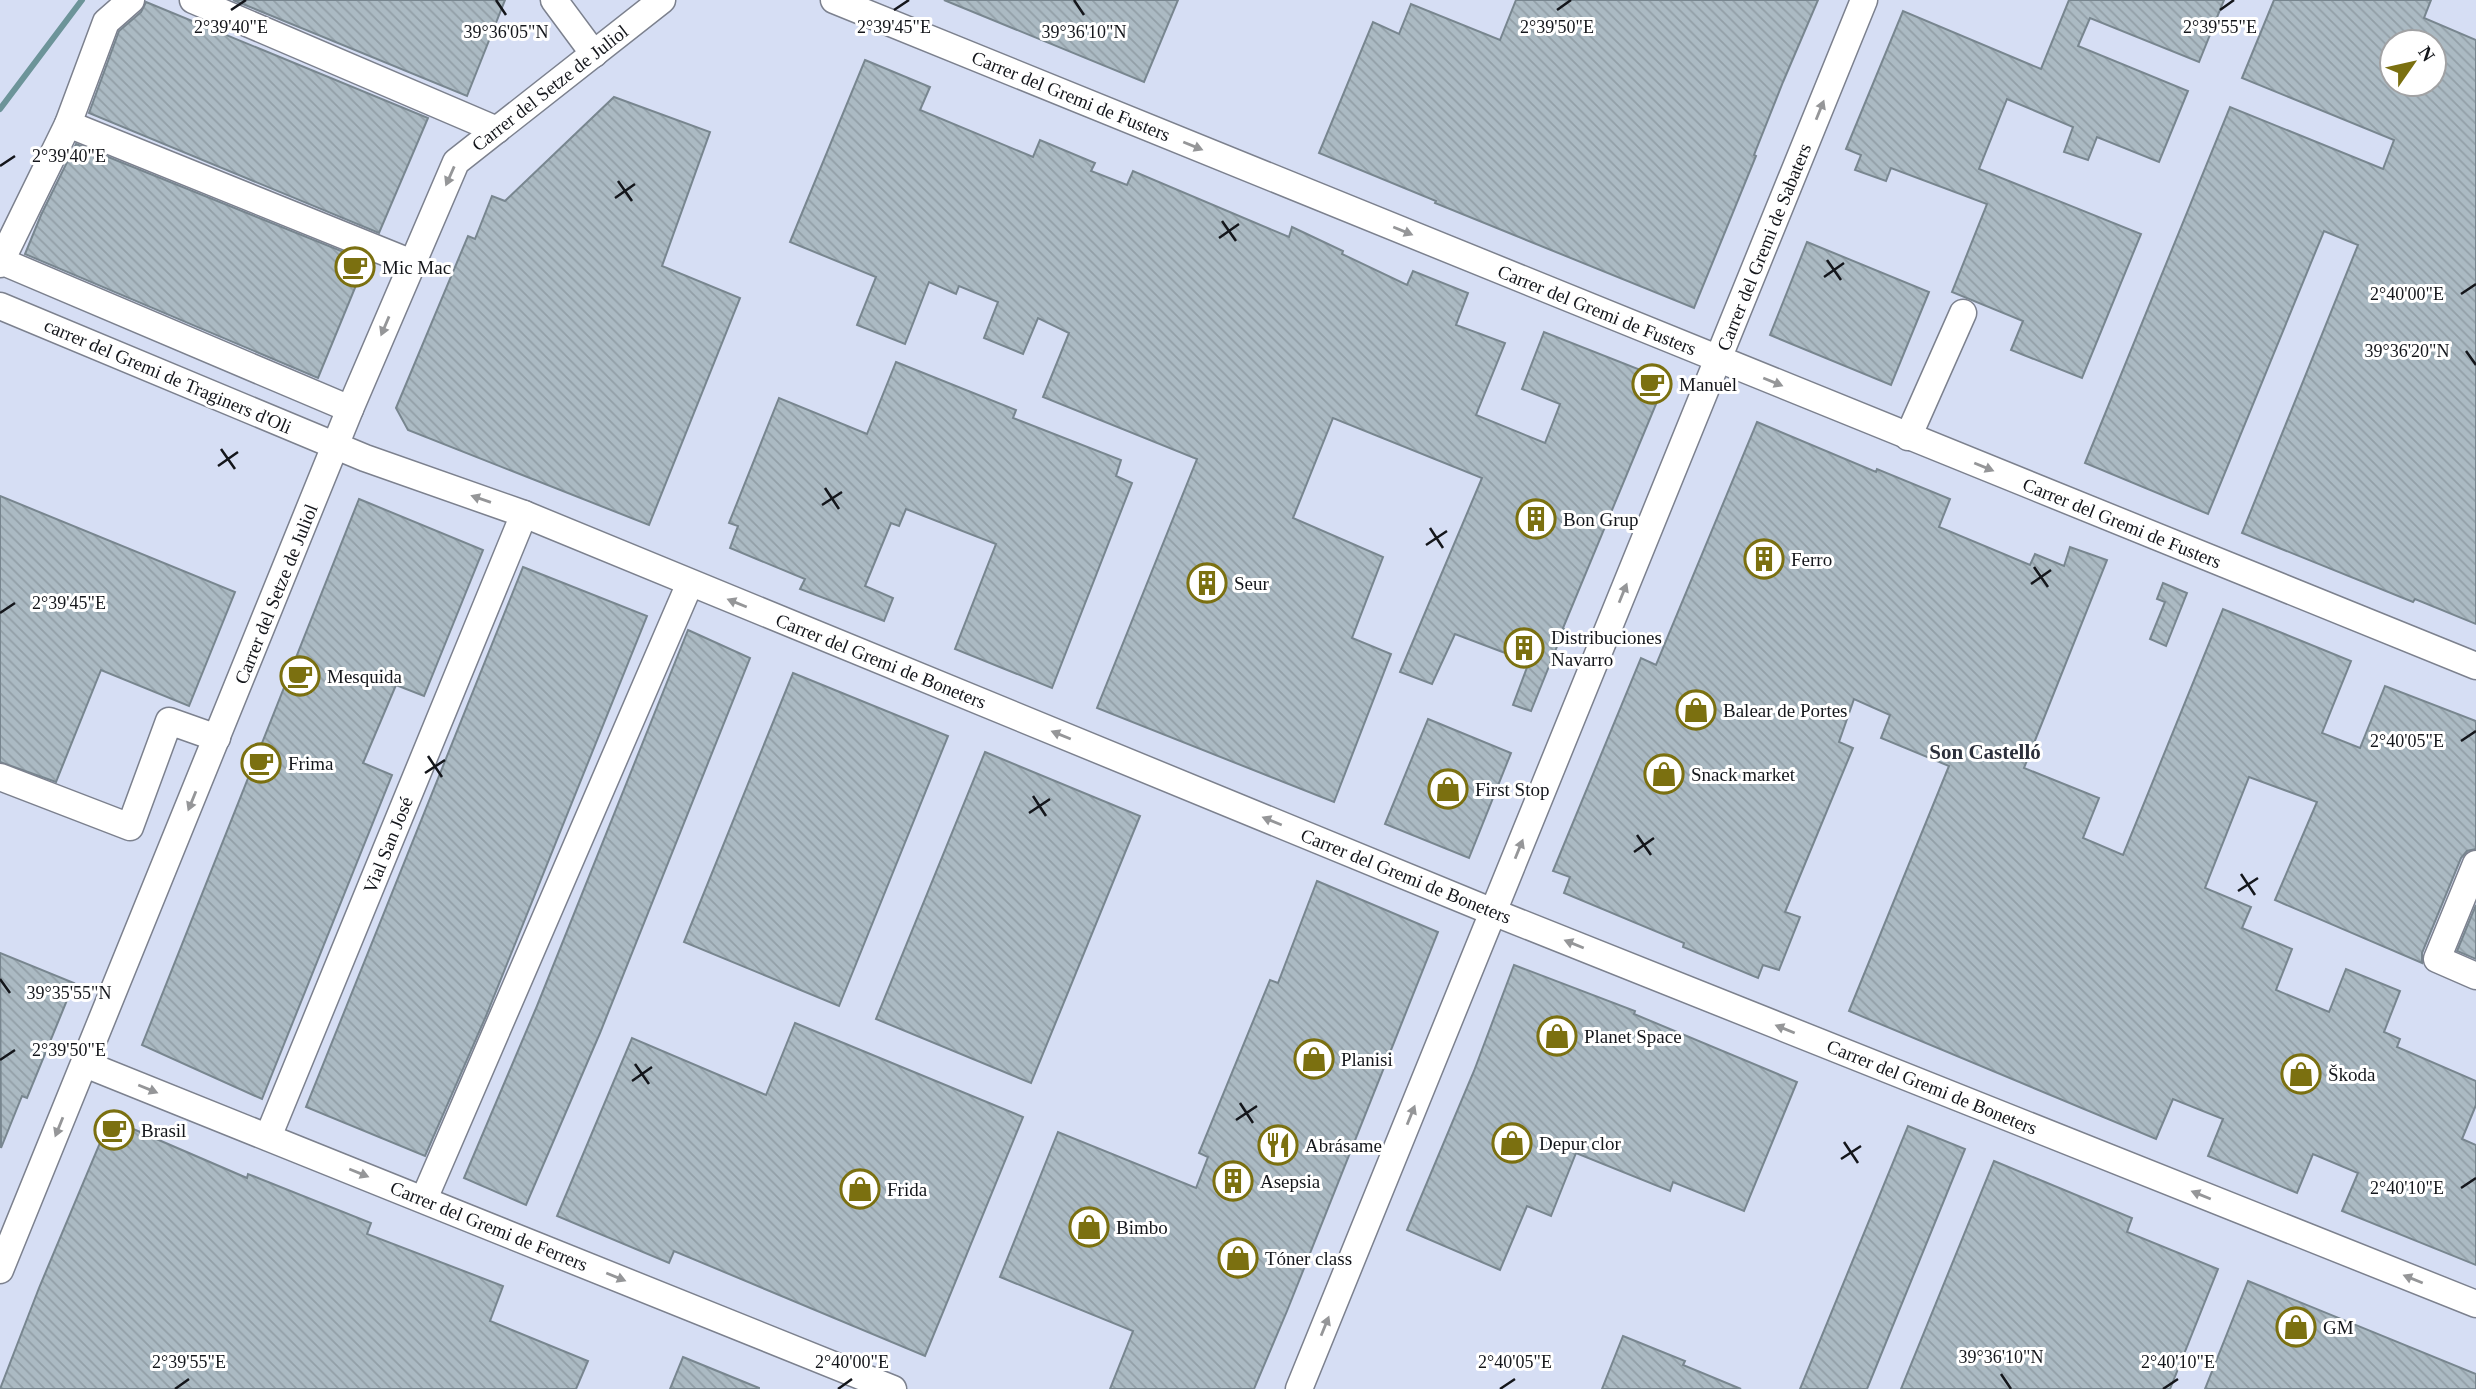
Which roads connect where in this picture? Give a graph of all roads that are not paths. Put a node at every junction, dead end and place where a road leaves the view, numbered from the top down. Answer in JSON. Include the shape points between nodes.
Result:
{"nodes":[{"id":1,"x":131,"y":0,"type":"edge"},
{"id":2,"x":193,"y":0,"type":"edge"},
{"id":3,"x":554,"y":0,"type":"edge"},
{"id":4,"x":662,"y":0,"type":"edge"},
{"id":5,"x":834,"y":0,"type":"edge"},
{"id":6,"x":1864,"y":0,"type":"edge"},
{"id":7,"x":594,"y":54,"type":"junction"},
{"id":8,"x":68,"y":124,"type":"junction"},
{"id":9,"x":497,"y":130,"type":"junction"},
{"id":10,"x":1,"y":262,"type":"edge"},
{"id":11,"x":412,"y":263,"type":"junction"},
{"id":12,"x":0,"y":306,"type":"edge"},
{"id":13,"x":1963,"y":313,"type":"dead end"},
{"id":14,"x":1718,"y":359,"type":"junction"},
{"id":15,"x":350,"y":409,"type":"junction"},
{"id":16,"x":1908,"y":437,"type":"junction"},
{"id":17,"x":336,"y":446,"type":"junction"},
{"id":18,"x":524,"y":514,"type":"junction"},
{"id":19,"x":690,"y":583,"type":"junction"},
{"id":20,"x":2476,"y":666,"type":"edge"},
{"id":21,"x":218,"y":738,"type":"junction"},
{"id":22,"x":0,"y":777,"type":"edge"},
{"id":23,"x":2476,"y":864,"type":"edge"},
{"id":24,"x":1493,"y":912,"type":"junction"},
{"id":25,"x":2476,"y":976,"type":"edge"},
{"id":26,"x":85,"y":1064,"type":"junction"},
{"id":27,"x":268,"y":1137,"type":"junction"},
{"id":28,"x":424,"y":1199,"type":"junction"},
{"id":29,"x":0,"y":1270,"type":"edge"},
{"id":30,"x":2476,"y":1304,"type":"edge"},
{"id":31,"x":893,"y":1389,"type":"edge"},
{"id":32,"x":1299,"y":1389,"type":"edge"}],
"edges":[{"from":1,"to":8,"type":"street","via":[[106,22]]},
{"from":2,"to":9,"type":"street"},
{"from":3,"to":7,"type":"street"},
{"from":4,"to":7,"type":"street","name":"Carrer del Setze de Juliol"},
{"from":5,"to":14,"type":"street","name":"Carrer del Gremi de Fusters","one_way":true},
{"from":14,"to":6,"type":"street","name":"Carrer del Gremi de Sabaters","one_way":true},
{"from":7,"to":9,"type":"street","name":"Carrer del Setze de Juliol"},
{"from":8,"to":10,"type":"street"},
{"from":8,"to":11,"type":"street"},
{"from":9,"to":11,"type":"street","name":"Carrer del Setze de Juliol","one_way":true,"via":[[456,162]]},
{"from":10,"to":15,"type":"street"},
{"from":11,"to":15,"type":"street","name":"Carrer del Setze de Juliol","one_way":true},
{"from":12,"to":17,"type":"street","name":"carrer del Gremi de Traginers d'Oli"},
{"from":13,"to":16,"type":"street"},
{"from":14,"to":16,"type":"street","name":"Carrer del Gremi de Fusters","one_way":true},
{"from":24,"to":14,"type":"street","name":"Carrer del Gremi de Sabaters","one_way":true},
{"from":15,"to":17,"type":"street","name":"Carrer del Setze de Juliol"},
{"from":16,"to":20,"type":"street","name":"Carrer del Gremi de Fusters","one_way":true},
{"from":18,"to":17,"type":"street","name":"Carrer del Gremi de Boneters","one_way":true},
{"from":17,"to":21,"type":"street","name":"Carrer del Setze de Juliol"},
{"from":18,"to":19,"type":"street","name":"Carrer del Gremi de Boneters"},
{"from":18,"to":27,"type":"street","name":"Vial San José"},
{"from":24,"to":19,"type":"street","name":"Carrer del Gremi de Boneters","one_way":true},
{"from":19,"to":28,"type":"street"},
{"from":21,"to":22,"type":"street","via":[[169,721],[130,827]]},
{"from":21,"to":26,"type":"street","name":"Carrer del Setze de Juliol","one_way":true},
{"from":23,"to":25,"type":"street","via":[[2437,960]]},
{"from":30,"to":24,"type":"street","name":"Carrer del Gremi de Boneters","one_way":true},
{"from":32,"to":24,"type":"street","name":"Carrer del Gremi de Sabaters","one_way":true},
{"from":26,"to":27,"type":"street","name":"Carrer del Gremi de Ferrers","one_way":true},
{"from":26,"to":29,"type":"street","name":"Carrer del Setze de Juliol","one_way":true},
{"from":27,"to":28,"type":"street","name":"Carrer del Gremi de Ferrers","one_way":true},
{"from":28,"to":31,"type":"street","name":"Carrer del Gremi de Ferrers","one_way":true}]}
